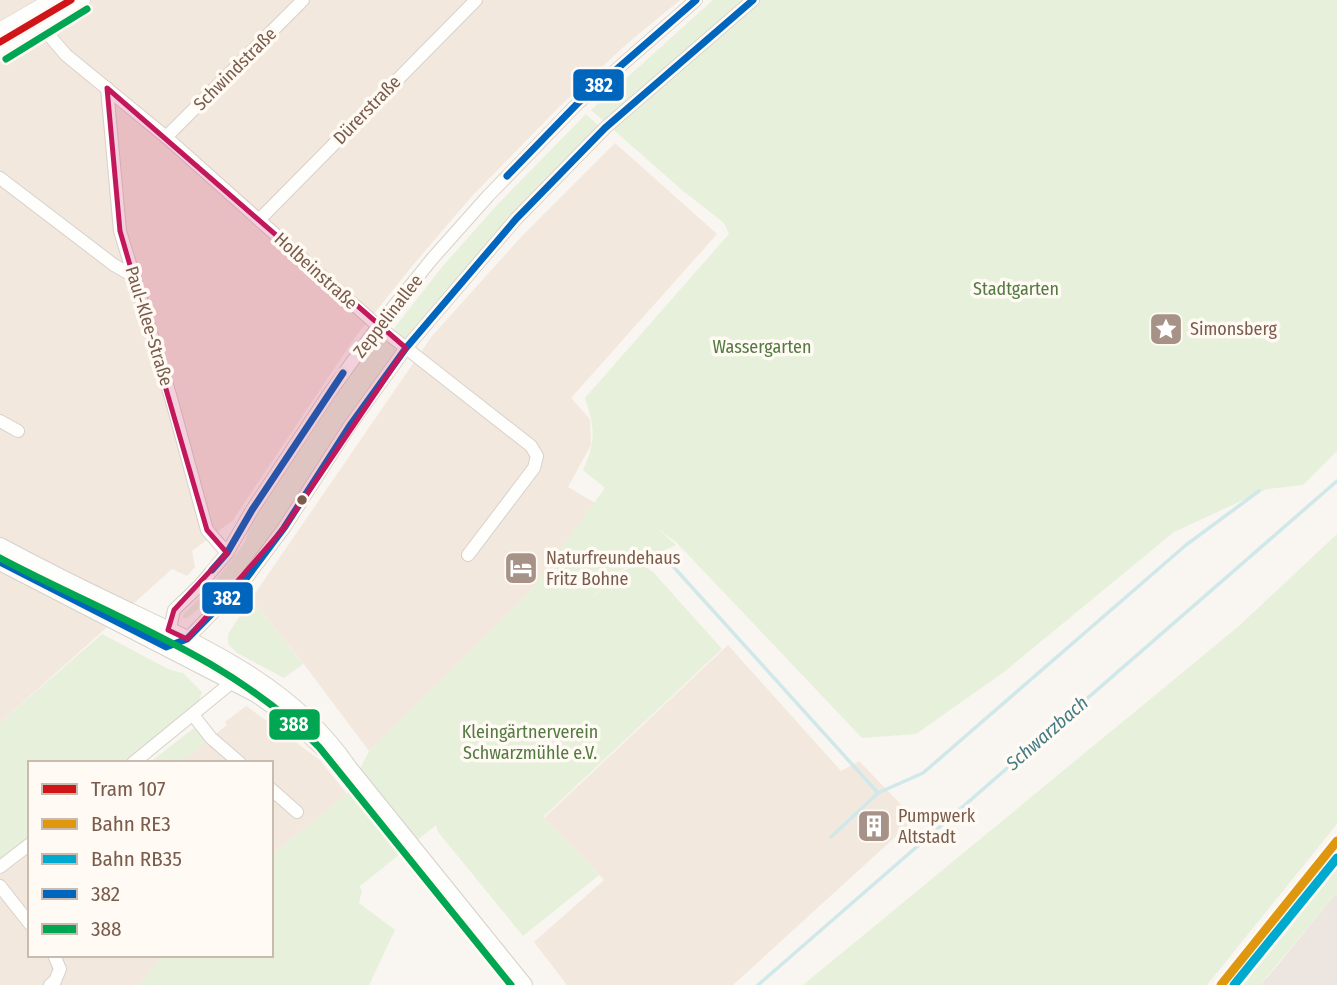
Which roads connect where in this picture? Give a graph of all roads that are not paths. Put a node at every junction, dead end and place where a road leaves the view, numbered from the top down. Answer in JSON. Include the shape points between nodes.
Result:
{"nodes":[{"id":1,"x":55,"y":0,"type":"edge"},
{"id":2,"x":81,"y":0,"type":"edge"},
{"id":3,"x":303,"y":0,"type":"edge"},
{"id":4,"x":476,"y":0,"type":"edge"},
{"id":5,"x":696,"y":0,"type":"edge"},
{"id":6,"x":753,"y":0,"type":"edge"},
{"id":7,"x":41,"y":26,"type":"junction"},
{"id":8,"x":0,"y":32,"type":"edge"},
{"id":9,"x":0,"y":50,"type":"edge"},
{"id":10,"x":107,"y":88,"type":"junction"},
{"id":11,"x":166,"y":137,"type":"junction"},
{"id":12,"x":0,"y":178,"type":"edge"},
{"id":13,"x":259,"y":220,"type":"junction"},
{"id":14,"x":135,"y":277,"type":"junction"},
{"id":15,"x":378,"y":326,"type":"junction"},
{"id":16,"x":406,"y":348,"type":"junction"},
{"id":17,"x":0,"y":421,"type":"edge"},
{"id":18,"x":18,"y":431,"type":"dead end"},
{"id":19,"x":0,"y":546,"type":"edge"},
{"id":20,"x":227,"y":553,"type":"junction"},
{"id":21,"x":468,"y":555,"type":"dead end"},
{"id":22,"x":0,"y":562,"type":"edge"},
{"id":23,"x":169,"y":630,"type":"junction"},
{"id":24,"x":187,"y":639,"type":"junction"},
{"id":25,"x":166,"y":647,"type":"junction"},
{"id":26,"x":239,"y":676,"type":"junction"},
{"id":27,"x":193,"y":715,"type":"junction"},
{"id":28,"x":135,"y":761,"type":"edge"},
{"id":29,"x":238,"y":761,"type":"edge"},
{"id":30,"x":273,"y":791,"type":"edge"},
{"id":31,"x":297,"y":812,"type":"dead end"},
{"id":32,"x":28,"y":846,"type":"edge"},
{"id":33,"x":0,"y":867,"type":"edge"},
{"id":34,"x":0,"y":886,"type":"edge"},
{"id":35,"x":28,"y":921,"type":"edge"},
{"id":36,"x":55,"y":957,"type":"edge"},
{"id":37,"x":50,"y":985,"type":"edge"},
{"id":38,"x":524,"y":985,"type":"edge"}],
"edges":[{"from":1,"to":8,"type":"main road"},
{"from":2,"to":7,"type":"main road"},
{"from":3,"to":11,"type":"street","name":"Schwindstraße"},
{"from":4,"to":13,"type":"street","name":"Dürerstraße"},
{"from":5,"to":15,"type":"street","name":"Zeppelinallee","via":[[532,149]]},
{"from":6,"to":16,"type":"street","name":"Zeppelinallee","via":[[561,172]]},
{"from":7,"to":9,"type":"main road"},
{"from":7,"to":10,"type":"street","name":"Holbeinstraße","via":[[66,55]]},
{"from":10,"to":11,"type":"street","name":"Holbeinstraße"},
{"from":10,"to":14,"type":"street","name":"Paul-Klee-Straße","via":[[120,231]]},
{"from":11,"to":13,"type":"street","name":"Holbeinstraße"},
{"from":12,"to":14,"type":"street"},
{"from":13,"to":15,"type":"street","name":"Holbeinstraße"},
{"from":14,"to":20,"type":"street","name":"Paul-Klee-Straße","via":[[207,530]]},
{"from":15,"to":16,"type":"street","name":"Holbeinstraße"},
{"from":15,"to":20,"type":"street","name":"Zeppelinallee","via":[[302,433]]},
{"from":16,"to":21,"type":"street","name":"Holbeinstraße","via":[[531,446],[537,456],[534,468]]},
{"from":16,"to":24,"type":"street","name":"Zeppelinallee","via":[[284,528],[244,580]]},
{"from":17,"to":18,"type":"street"},
{"from":19,"to":23,"type":"street"},
{"from":20,"to":23,"type":"street","name":"Zeppelinallee","via":[[174,610]]},
{"from":22,"to":25,"type":"street"},
{"from":23,"to":24,"type":"street"},
{"from":23,"to":25,"type":"street","name":"Zeppelinallee"},
{"from":24,"to":25,"type":"street","name":"Zeppelinallee"},
{"from":24,"to":26,"type":"street"},
{"from":25,"to":26,"type":"street"},
{"from":26,"to":27,"type":"street"},
{"from":26,"to":38,"type":"street","via":[[349,768]]},
{"from":27,"to":28,"type":"street"},
{"from":27,"to":29,"type":"street"},
{"from":30,"to":31,"type":"street"},
{"from":32,"to":33,"type":"street"},
{"from":34,"to":35,"type":"street"},
{"from":36,"to":37,"type":"street","via":[[60,969]]}]}
